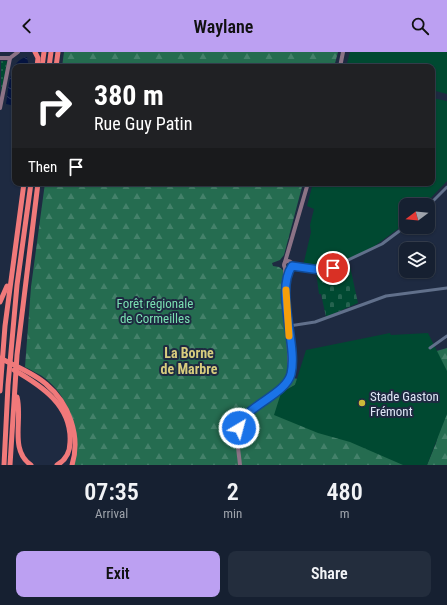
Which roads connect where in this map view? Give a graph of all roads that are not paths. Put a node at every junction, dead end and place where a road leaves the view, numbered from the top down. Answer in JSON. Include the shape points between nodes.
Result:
{"nodes":[{"id":1,"x":18,"y":52,"type":"edge"},
{"id":2,"x":35,"y":52,"type":"edge"},
{"id":3,"x":44,"y":52,"type":"edge"},
{"id":4,"x":52,"y":52,"type":"edge"},
{"id":5,"x":58,"y":52,"type":"edge"},
{"id":6,"x":343,"y":52,"type":"edge"},
{"id":7,"x":0,"y":58,"type":"edge"},
{"id":8,"x":10,"y":58,"type":"junction"},
{"id":9,"x":37,"y":64,"type":"edge"},
{"id":10,"x":42,"y":64,"type":"edge"},
{"id":11,"x":50,"y":64,"type":"edge"},
{"id":12,"x":56,"y":64,"type":"edge"},
{"id":13,"x":340,"y":64,"type":"edge"},
{"id":14,"x":0,"y":108,"type":"edge"},
{"id":15,"x":24,"y":186,"type":"edge"},
{"id":16,"x":31,"y":186,"type":"edge"},
{"id":17,"x":38,"y":186,"type":"edge"},
{"id":18,"x":307,"y":186,"type":"edge"},
{"id":19,"x":447,"y":187,"type":"edge"},
{"id":20,"x":435,"y":199,"type":"edge"},
{"id":21,"x":399,"y":231,"type":"edge"},
{"id":22,"x":15,"y":246,"type":"junction"},
{"id":23,"x":289,"y":253,"type":"junction"},
{"id":24,"x":289,"y":266,"type":"junction"},
{"id":25,"x":447,"y":288,"type":"edge"},
{"id":26,"x":0,"y":302,"type":"edge"},
{"id":27,"x":5,"y":326,"type":"junction"},
{"id":28,"x":289,"y":326,"type":"junction"},
{"id":29,"x":447,"y":336,"type":"edge"},
{"id":30,"x":430,"y":348,"type":"dead end"},
{"id":31,"x":0,"y":358,"type":"edge"},
{"id":32,"x":0,"y":362,"type":"edge"},
{"id":33,"x":34,"y":379,"type":"junction"},
{"id":34,"x":0,"y":391,"type":"edge"},
{"id":35,"x":15,"y":392,"type":"junction"},
{"id":36,"x":4,"y":465,"type":"edge"},
{"id":37,"x":10,"y":465,"type":"edge"},
{"id":38,"x":31,"y":465,"type":"edge"},
{"id":39,"x":57,"y":465,"type":"edge"},
{"id":40,"x":72,"y":465,"type":"edge"},
{"id":41,"x":240,"y":465,"type":"edge"}],
"edges":[{"from":1,"to":8,"type":"street"},
{"from":2,"to":9,"type":"highway"},
{"from":3,"to":10,"type":"highway"},
{"from":4,"to":11,"type":"highway"},
{"from":5,"to":12,"type":"highway"},
{"from":6,"to":13,"type":"street"},
{"from":7,"to":8,"type":"street"},
{"from":8,"to":14,"type":"street"},
{"from":15,"to":22,"type":"highway"},
{"from":16,"to":36,"type":"highway","via":[[17,285]]},
{"from":17,"to":35,"type":"highway","via":[[24,284]]},
{"from":18,"to":23,"type":"street"},
{"from":19,"to":20,"type":"street"},
{"from":21,"to":24,"type":"street","via":[[382,244],[333,268],[320,270]]},
{"from":22,"to":26,"type":"highway","via":[[6,290]]},
{"from":22,"to":27,"type":"highway"},
{"from":23,"to":24,"type":"street"},
{"from":23,"to":24,"type":"street","via":[[284,265]]},
{"from":24,"to":28,"type":"street"},
{"from":25,"to":28,"type":"street","via":[[386,296],[315,322]]},
{"from":27,"to":31,"type":"highway"},
{"from":27,"to":34,"type":"highway"},
{"from":28,"to":41,"type":"street","via":[[290,374],[286,383],[241,422],[238,433]]},
{"from":29,"to":30,"type":"street"},
{"from":31,"to":33,"type":"highway"},
{"from":32,"to":33,"type":"highway"},
{"from":33,"to":39,"type":"highway","via":[[58,404],[68,425],[70,451]]},
{"from":33,"to":40,"type":"highway","via":[[46,383],[70,417],[75,438]]},
{"from":35,"to":37,"type":"highway"},
{"from":35,"to":38,"type":"highway","via":[[18,403],[19,449],[23,458]]}]}
